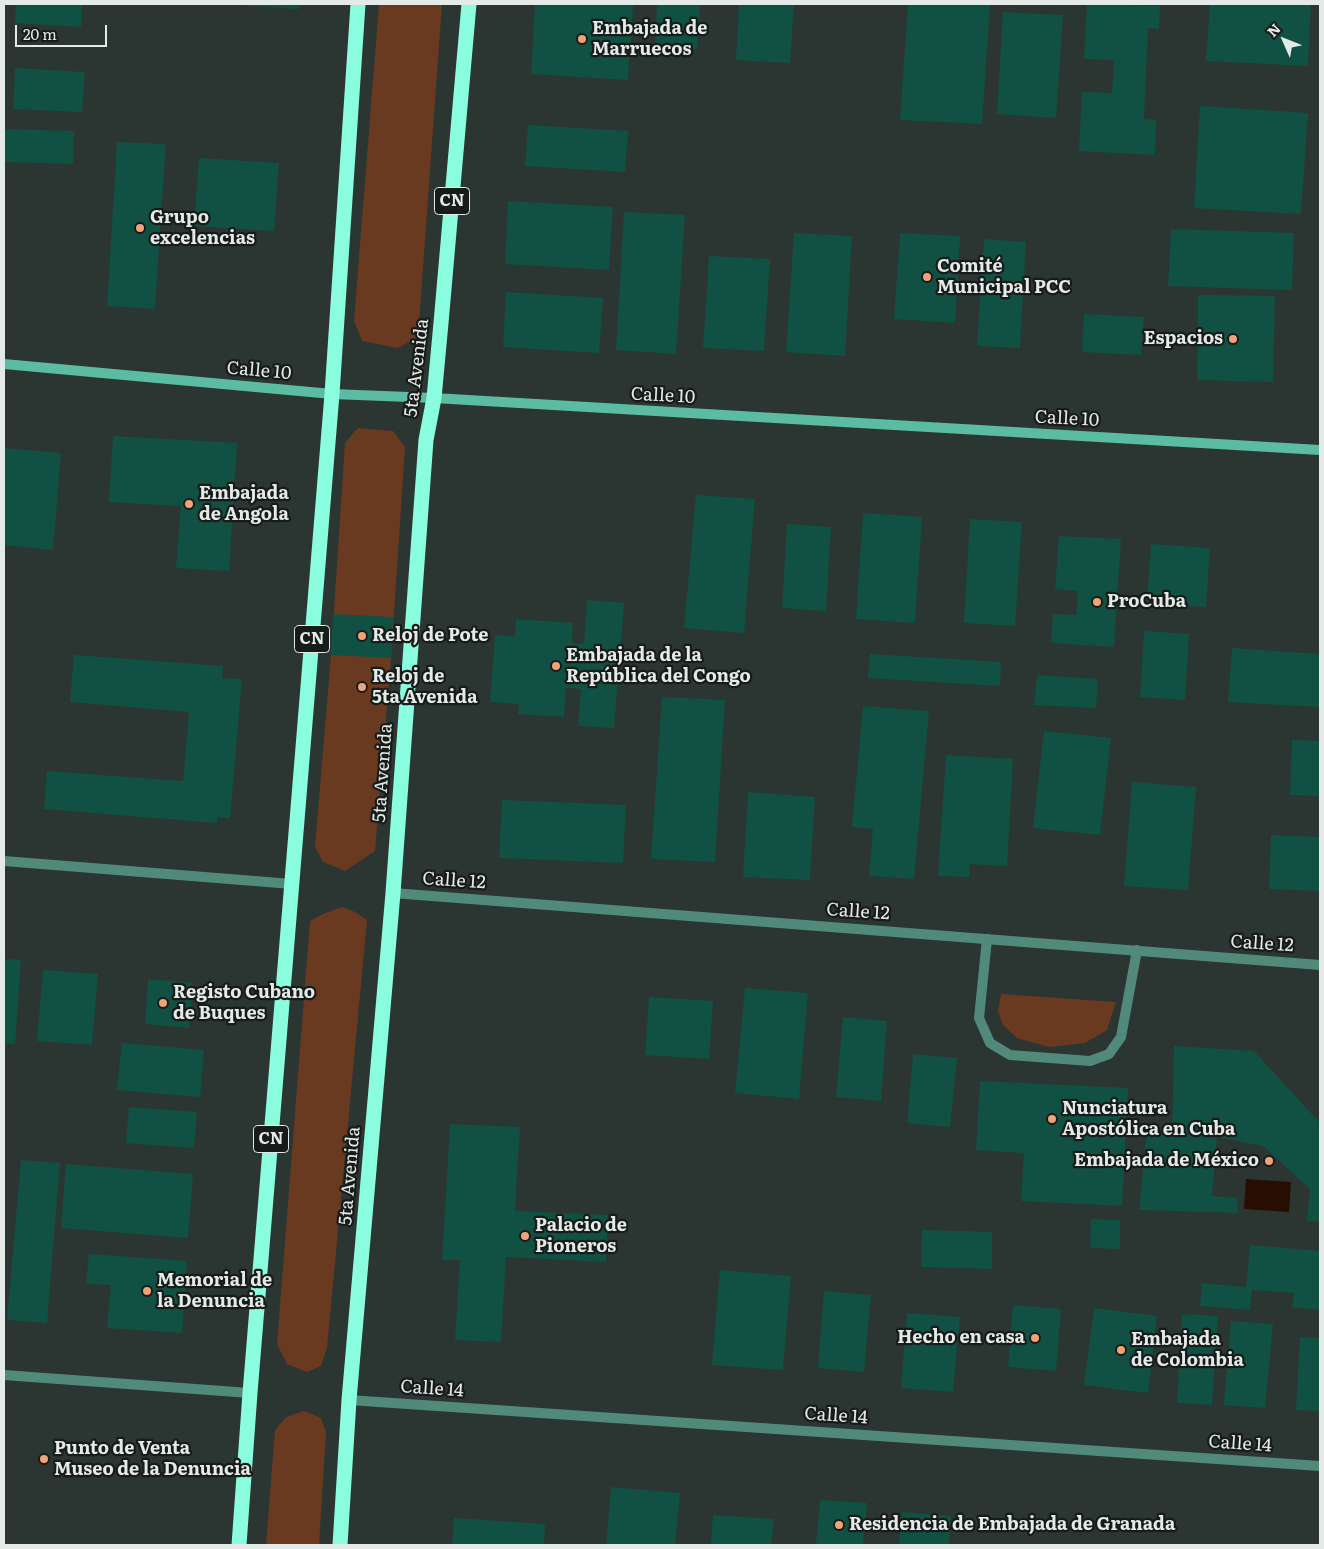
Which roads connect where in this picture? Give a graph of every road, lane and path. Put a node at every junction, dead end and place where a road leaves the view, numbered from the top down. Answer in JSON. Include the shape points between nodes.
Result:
{"nodes":[{"id":1,"x":358,"y":4,"type":"edge"},
{"id":2,"x":469,"y":4,"type":"edge"},
{"id":3,"x":4,"y":364,"type":"edge"},
{"id":4,"x":332,"y":394,"type":"junction"},
{"id":5,"x":434,"y":398,"type":"junction"},
{"id":6,"x":1320,"y":450,"type":"edge"},
{"id":7,"x":4,"y":861,"type":"edge"},
{"id":8,"x":292,"y":884,"type":"junction"},
{"id":9,"x":393,"y":892,"type":"junction"},
{"id":10,"x":987,"y":939,"type":"junction"},
{"id":11,"x":1137,"y":950,"type":"junction"},
{"id":12,"x":1320,"y":965,"type":"edge"},
{"id":13,"x":4,"y":1375,"type":"edge"},
{"id":14,"x":250,"y":1393,"type":"junction"},
{"id":15,"x":349,"y":1400,"type":"junction"},
{"id":16,"x":1320,"y":1466,"type":"edge"},
{"id":17,"x":240,"y":1545,"type":"edge"},
{"id":18,"x":340,"y":1545,"type":"edge"}],
"edges":[{"from":1,"to":4,"type":"highway","number":"CN"},
{"from":2,"to":5,"type":"highway","name":"5ta Avenida","number":"CN"},
{"from":3,"to":4,"type":"main road","name":"Calle 10"},
{"from":4,"to":5,"type":"main road","name":"Calle 10"},
{"from":4,"to":8,"type":"highway","number":"CN"},
{"from":5,"to":6,"type":"main road","name":"Calle 10"},
{"from":5,"to":9,"type":"highway","name":"5ta Avenida","number":"CN","via":[[426,440]]},
{"from":7,"to":8,"type":"street"},
{"from":8,"to":14,"type":"highway","number":"CN"},
{"from":9,"to":10,"type":"street","name":"Calle 12"},
{"from":9,"to":15,"type":"highway","name":"5ta Avenida","number":"CN"},
{"from":10,"to":11,"type":"street","name":"Calle 12"},
{"from":10,"to":11,"type":"street","via":[[978,1018],[990,1043],[1010,1055],[1090,1061],[1108,1054],[1121,1037]]},
{"from":11,"to":12,"type":"street","name":"Calle 12"},
{"from":13,"to":14,"type":"street"},
{"from":14,"to":17,"type":"highway","number":"CN"},
{"from":15,"to":16,"type":"street","name":"Calle 14"},
{"from":15,"to":18,"type":"highway","name":"5ta Avenida","number":"CN"}]}
